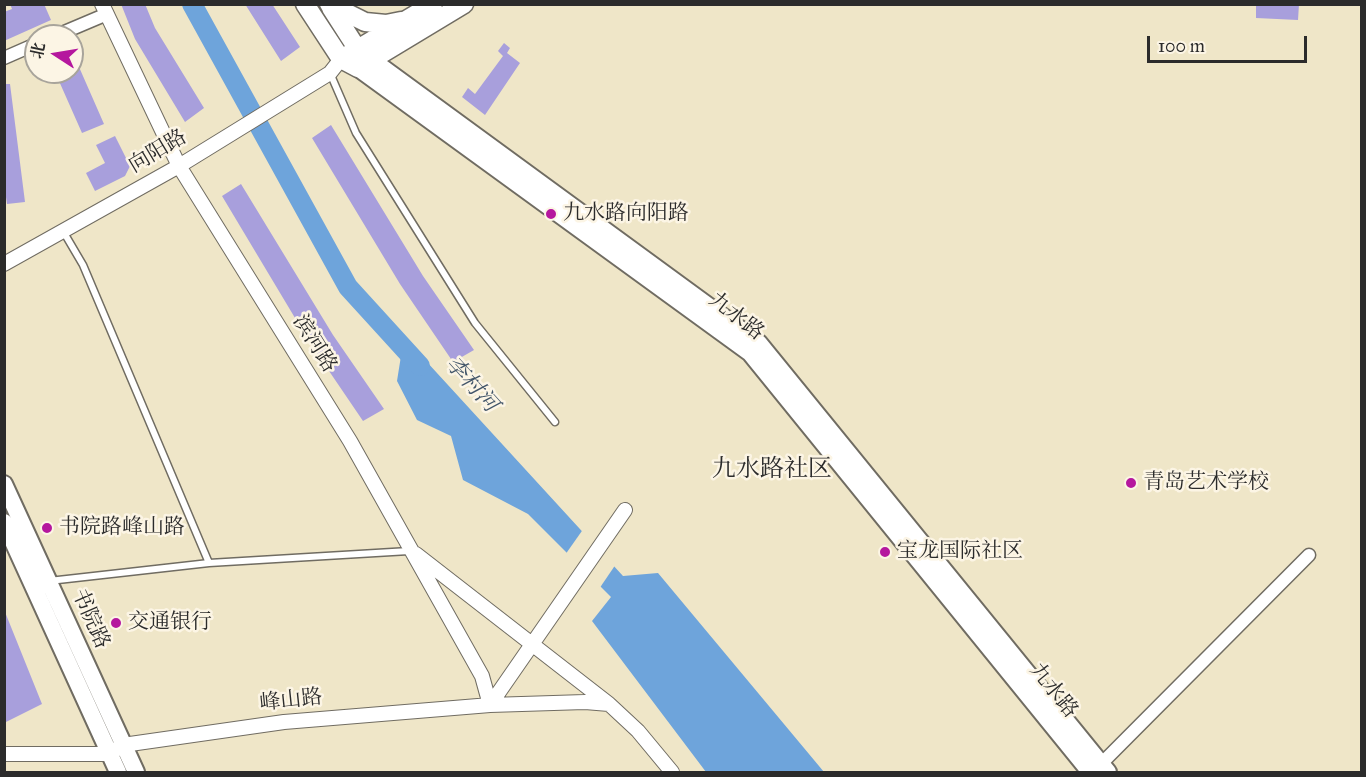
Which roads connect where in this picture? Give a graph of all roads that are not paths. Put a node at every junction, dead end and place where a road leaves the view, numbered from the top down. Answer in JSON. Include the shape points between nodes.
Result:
{"nodes":[{"id":1,"x":305,"y":4,"type":"edge"},
{"id":2,"x":329,"y":4,"type":"edge"},
{"id":3,"x":433,"y":4,"type":"edge"},
{"id":4,"x":464,"y":4,"type":"edge"},
{"id":5,"x":105,"y":9,"type":"edge"},
{"id":6,"x":408,"y":20,"type":"junction"},
{"id":7,"x":77,"y":24,"type":"edge"},
{"id":8,"x":24,"y":49,"type":"edge"},
{"id":9,"x":4,"y":58,"type":"edge"},
{"id":10,"x":363,"y":59,"type":"junction"},
{"id":11,"x":336,"y":66,"type":"junction"},
{"id":12,"x":179,"y":166,"type":"junction"},
{"id":13,"x":62,"y":231,"type":"junction"},
{"id":14,"x":4,"y":264,"type":"edge"},
{"id":15,"x":555,"y":422,"type":"dead end"},
{"id":16,"x":4,"y":484,"type":"edge"},
{"id":17,"x":625,"y":510,"type":"dead end"},
{"id":18,"x":4,"y":522,"type":"edge"},
{"id":19,"x":412,"y":551,"type":"junction"},
{"id":20,"x":1309,"y":555,"type":"dead end"},
{"id":21,"x":209,"y":563,"type":"junction"},
{"id":22,"x":49,"y":581,"type":"junction"},
{"id":23,"x":533,"y":645,"type":"junction"},
{"id":24,"x":609,"y":704,"type":"junction"},
{"id":25,"x":490,"y":705,"type":"junction"},
{"id":26,"x":116,"y":749,"type":"junction"},
{"id":27,"x":4,"y":754,"type":"edge"},
{"id":28,"x":1100,"y":770,"type":"edge"},
{"id":29,"x":118,"y":772,"type":"edge"},
{"id":30,"x":136,"y":772,"type":"edge"},
{"id":31,"x":672,"y":772,"type":"edge"}],
"edges":[{"from":1,"to":11,"type":"main road"},
{"from":2,"to":6,"type":"main road","via":[[364,22]]},
{"from":2,"to":10,"type":"main road","name":"九水路"},
{"from":3,"to":6,"type":"main road"},
{"from":4,"to":10,"type":"main road"},
{"from":5,"to":7,"type":"street"},
{"from":5,"to":12,"type":"street","name":"滨河路"},
{"from":6,"to":10,"type":"main road"},
{"from":8,"to":9,"type":"street"},
{"from":10,"to":11,"type":"main road"},
{"from":10,"to":28,"type":"main road","name":"九水路","via":[[759,343]]},
{"from":11,"to":12,"type":"street","name":"向阳路"},
{"from":11,"to":15,"type":"lane","via":[[356,133],[476,323]]},
{"from":12,"to":13,"type":"street","name":"向阳路"},
{"from":12,"to":19,"type":"street","name":"滨河路","via":[[350,441]]},
{"from":13,"to":14,"type":"street","name":"向阳路"},
{"from":13,"to":21,"type":"lane","via":[[83,265]]},
{"from":16,"to":22,"type":"main road","name":"书院路"},
{"from":17,"to":23,"type":"street"},
{"from":18,"to":26,"type":"main road","name":"书院路"},
{"from":19,"to":21,"type":"lane"},
{"from":19,"to":23,"type":"street"},
{"from":19,"to":25,"type":"street","name":"滨河路","via":[[482,676]]},
{"from":20,"to":28,"type":"street"},
{"from":21,"to":22,"type":"lane"},
{"from":22,"to":26,"type":"main road","name":"书院路"},
{"from":23,"to":24,"type":"street"},
{"from":23,"to":25,"type":"street"},
{"from":24,"to":25,"type":"street","name":"峰山路"},
{"from":24,"to":31,"type":"street"},
{"from":25,"to":26,"type":"street","name":"峰山路","via":[[284,722]]},
{"from":26,"to":27,"type":"street","name":"峰山路"},
{"from":26,"to":29,"type":"main road","name":"书院路"},
{"from":26,"to":30,"type":"main road","name":"书院路"}]}
